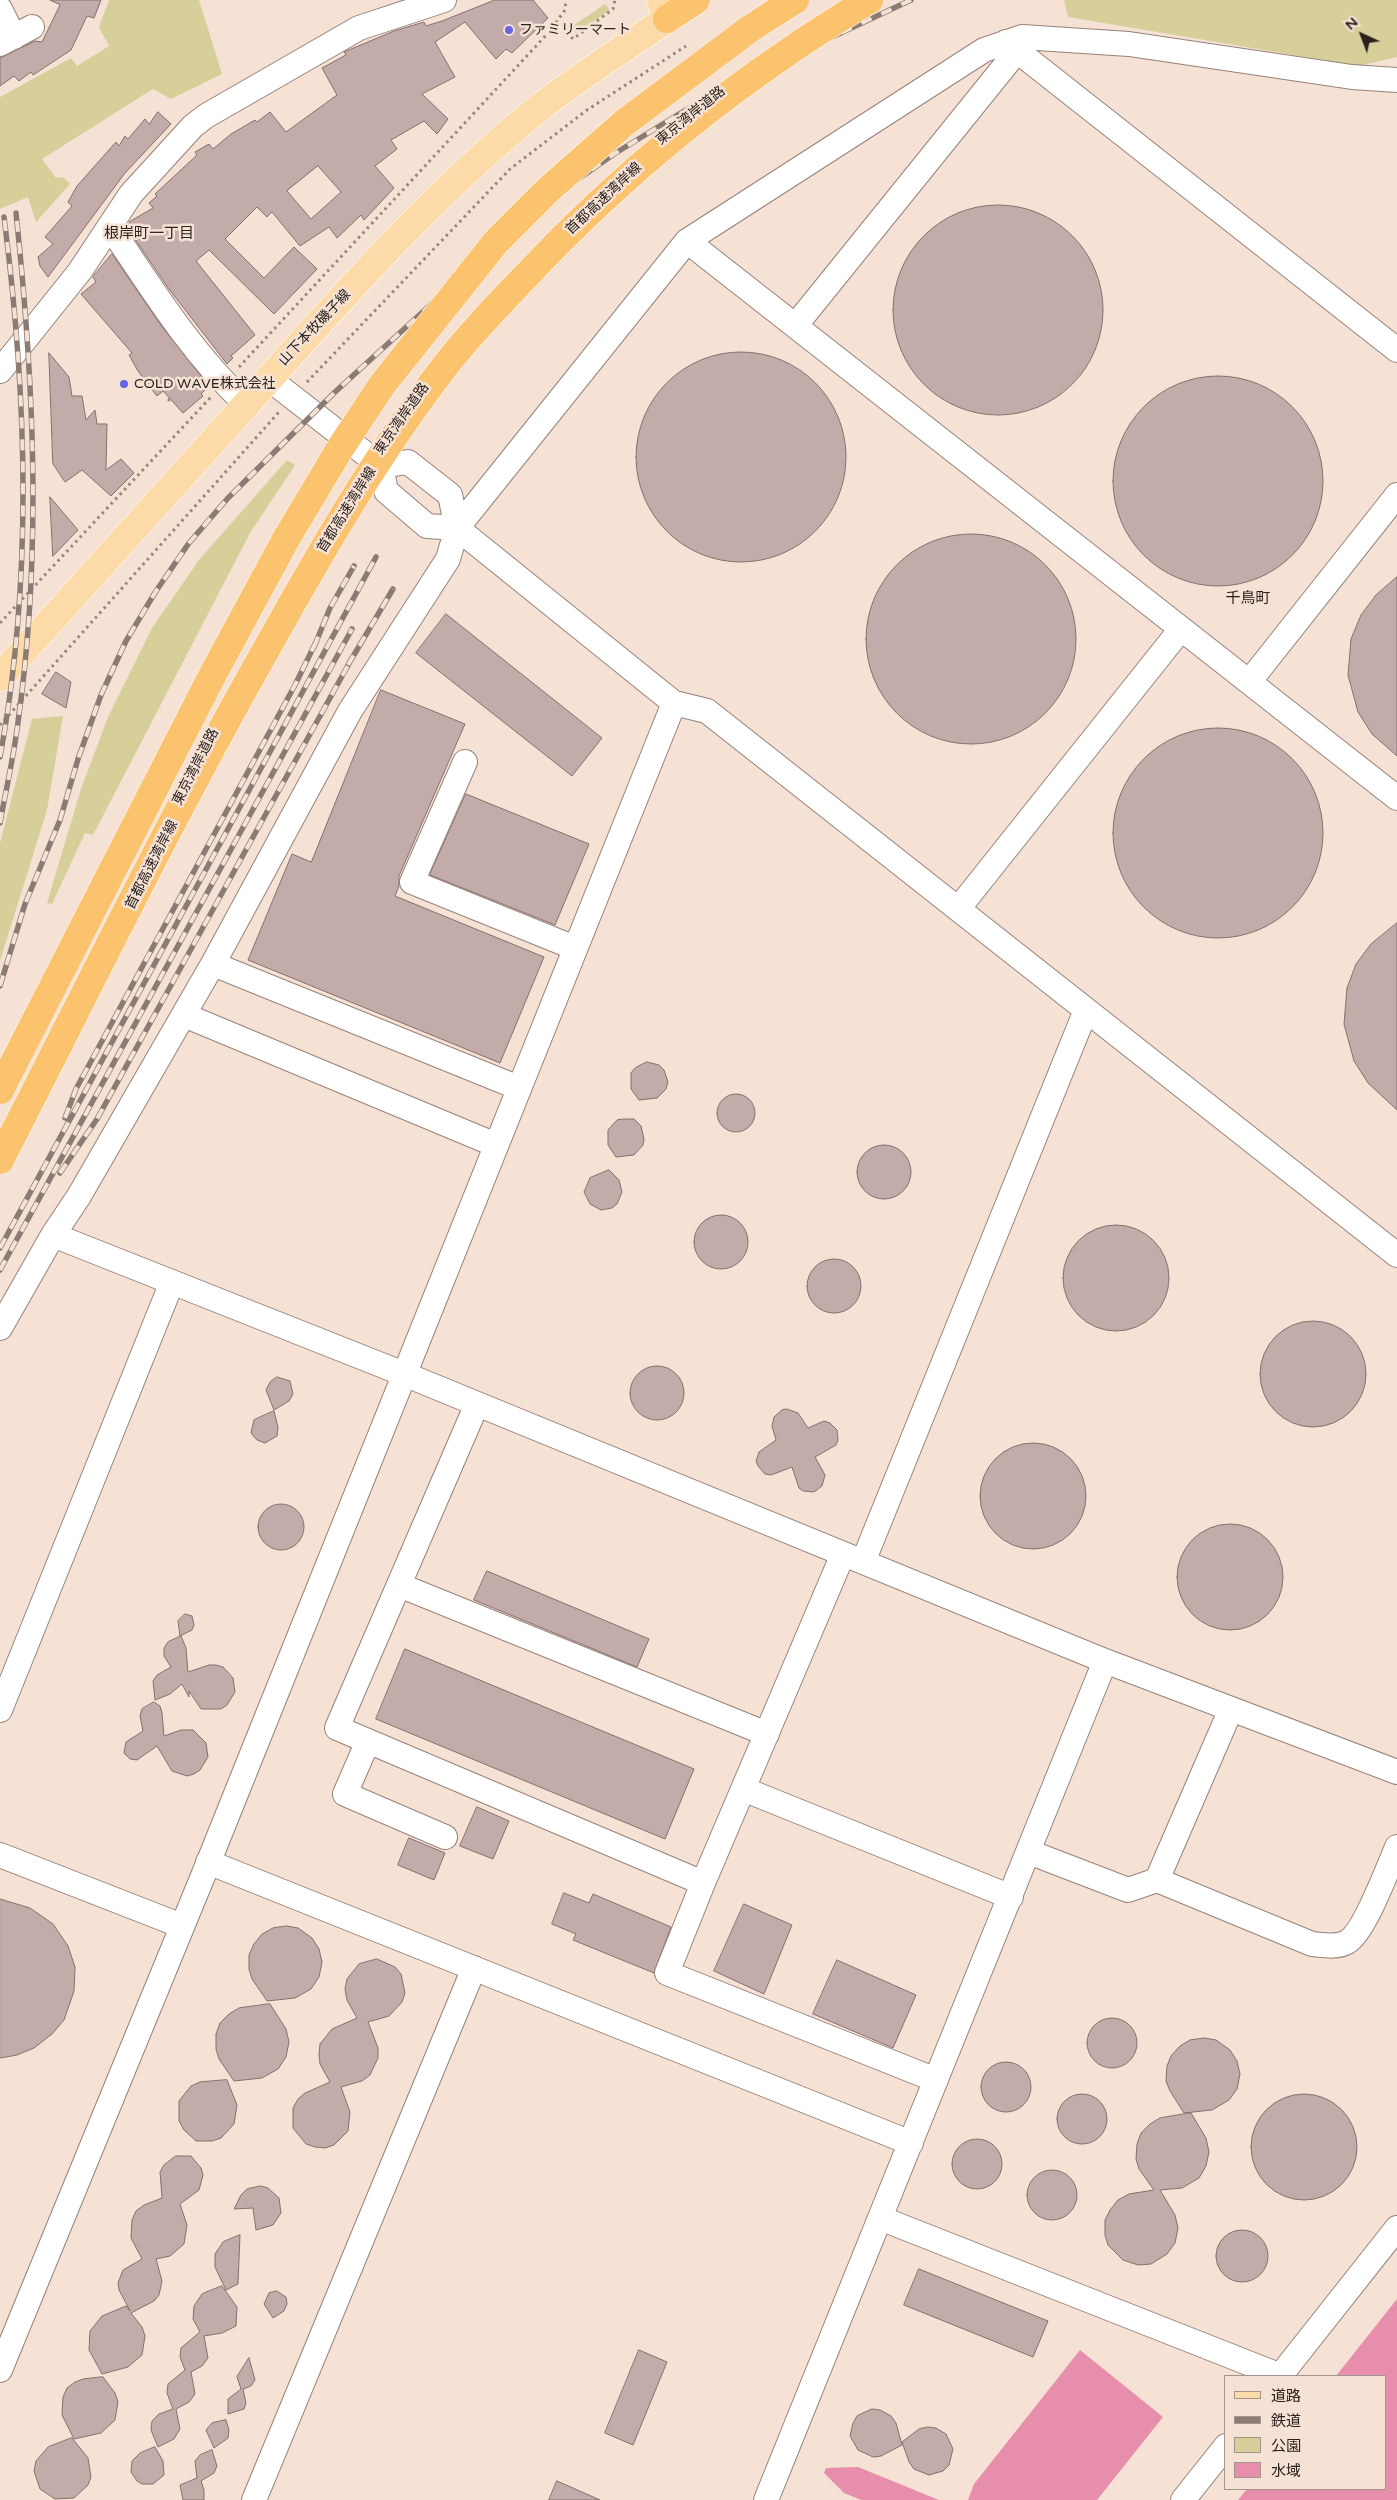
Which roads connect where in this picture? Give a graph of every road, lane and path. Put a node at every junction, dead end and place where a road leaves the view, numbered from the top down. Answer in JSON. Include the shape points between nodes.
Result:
{"nodes":[{"id":1,"x":444,"y":0,"type":"edge"},
{"id":2,"x":566,"y":0,"type":"edge"},
{"id":3,"x":615,"y":0,"type":"edge"},
{"id":4,"x":696,"y":0,"type":"edge"},
{"id":5,"x":783,"y":0,"type":"edge"},
{"id":6,"x":795,"y":0,"type":"edge"},
{"id":7,"x":859,"y":0,"type":"edge"},
{"id":8,"x":869,"y":0,"type":"edge"},
{"id":9,"x":0,"y":9,"type":"edge"},
{"id":10,"x":664,"y":10,"type":"edge"},
{"id":11,"x":563,"y":27,"type":"dead end"},
{"id":12,"x":15,"y":36,"type":"edge"},
{"id":13,"x":687,"y":45,"type":"dead end"},
{"id":14,"x":1012,"y":46,"type":"junction"},
{"id":15,"x":1397,"y":80,"type":"edge"},
{"id":16,"x":111,"y":228,"type":"junction"},
{"id":17,"x":687,"y":241,"type":"junction"},
{"id":18,"x":795,"y":326,"type":"junction"},
{"id":19,"x":1397,"y":350,"type":"edge"},
{"id":20,"x":0,"y":371,"type":"edge"},
{"id":21,"x":268,"y":378,"type":"junction"},
{"id":22,"x":224,"y":383,"type":"junction"},
{"id":23,"x":293,"y":398,"type":"junction"},
{"id":24,"x":168,"y":399,"type":"dead end"},
{"id":25,"x":172,"y":402,"type":"dead end"},
{"id":26,"x":246,"y":404,"type":"junction"},
{"id":27,"x":381,"y":466,"type":"junction"},
{"id":28,"x":1397,"y":496,"type":"edge"},
{"id":29,"x":457,"y":528,"type":"junction"},
{"id":30,"x":0,"y":623,"type":"edge"},
{"id":31,"x":1181,"y":629,"type":"junction"},
{"id":32,"x":0,"y":677,"type":"edge"},
{"id":33,"x":1249,"y":682,"type":"junction"},
{"id":34,"x":674,"y":703,"type":"junction"},
{"id":35,"x":0,"y":724,"type":"edge"},
{"id":36,"x":465,"y":762,"type":"dead end"},
{"id":37,"x":1397,"y":798,"type":"edge"},
{"id":38,"x":958,"y":909,"type":"junction"},
{"id":39,"x":575,"y":948,"type":"junction"},
{"id":40,"x":213,"y":964,"type":"junction"},
{"id":41,"x":1086,"y":1010,"type":"junction"},
{"id":42,"x":184,"y":1015,"type":"junction"},
{"id":43,"x":0,"y":1078,"type":"edge"},
{"id":44,"x":519,"y":1088,"type":"junction"},
{"id":45,"x":0,"y":1090,"type":"edge"},
{"id":46,"x":496,"y":1145,"type":"junction"},
{"id":47,"x":0,"y":1149,"type":"edge"},
{"id":48,"x":0,"y":1160,"type":"edge"},
{"id":49,"x":53,"y":1235,"type":"junction"},
{"id":50,"x":1397,"y":1255,"type":"edge"},
{"id":51,"x":172,"y":1282,"type":"junction"},
{"id":52,"x":0,"y":1328,"type":"edge"},
{"id":53,"x":404,"y":1374,"type":"junction"},
{"id":54,"x":477,"y":1404,"type":"junction"},
{"id":55,"x":853,"y":1558,"type":"junction"},
{"id":56,"x":398,"y":1585,"type":"junction"},
{"id":57,"x":1105,"y":1661,"type":"junction"},
{"id":58,"x":1231,"y":1709,"type":"junction"},
{"id":59,"x":0,"y":1710,"type":"edge"},
{"id":60,"x":767,"y":1734,"type":"junction"},
{"id":61,"x":368,"y":1741,"type":"junction"},
{"id":62,"x":1397,"y":1772,"type":"edge"},
{"id":63,"x":744,"y":1789,"type":"junction"},
{"id":64,"x":445,"y":1836,"type":"dead end"},
{"id":65,"x":1397,"y":1847,"type":"edge"},
{"id":66,"x":1029,"y":1852,"type":"junction"},
{"id":67,"x":0,"y":1855,"type":"edge"},
{"id":68,"x":208,"y":1862,"type":"junction"},
{"id":69,"x":1157,"y":1880,"type":"junction"},
{"id":70,"x":703,"y":1883,"type":"junction"},
{"id":71,"x":1011,"y":1897,"type":"junction"},
{"id":72,"x":182,"y":1926,"type":"junction"},
{"id":73,"x":474,"y":1968,"type":"junction"},
{"id":74,"x":936,"y":2080,"type":"junction"},
{"id":75,"x":911,"y":2143,"type":"junction"},
{"id":76,"x":880,"y":2218,"type":"junction"},
{"id":77,"x":1397,"y":2228,"type":"edge"},
{"id":78,"x":0,"y":2370,"type":"edge"},
{"id":79,"x":1277,"y":2375,"type":"edge"},
{"id":80,"x":1281,"y":2375,"type":"edge"},
{"id":81,"x":1224,"y":2449,"type":"edge"},
{"id":82,"x":254,"y":2500,"type":"edge"},
{"id":83,"x":766,"y":2500,"type":"edge"},
{"id":84,"x":1183,"y":2500,"type":"edge"}],
"edges":[{"from":1,"to":16,"type":"street","via":[[359,28],[206,116],[131,194]]},
{"from":2,"to":22,"type":"path","via":[[565,10],[549,32]]},
{"from":3,"to":11,"type":"path","via":[[613,10],[573,38]]},
{"from":4,"to":10,"type":"highway"},
{"from":5,"to":43,"type":"highway","bridge":true,"via":[[680,74],[544,189],[493,241],[374,388],[335,445],[211,665]]},
{"from":6,"to":45,"type":"highway","name":"東京湾岸道路","bridge":true,"via":[[751,28],[624,123],[548,190],[496,242],[382,385],[286,539],[212,676]]},
{"from":7,"to":47,"type":"highway","name":"東京湾岸道路","bridge":true,"via":[[750,69],[681,122],[570,220],[496,298],[444,360],[406,411],[319,545],[218,725]]},
{"from":8,"to":48,"type":"highway","name":"首都高速湾岸線","bridge":true,"via":[[800,43],[684,127],[598,202],[550,250],[446,366],[394,437],[329,537],[229,714]]},
{"from":9,"to":12,"type":"street"},
{"from":10,"to":21,"type":"main road","name":"山下本牧磯子線","via":[[466,172]]},
{"from":13,"to":23,"type":"path","via":[[587,110],[510,169]]},
{"from":14,"to":15,"type":"street","via":[[1022,37],[1129,44],[1352,77]]},
{"from":14,"to":17,"type":"street","via":[[984,50]]},
{"from":14,"to":18,"type":"street"},
{"from":14,"to":19,"type":"street"},
{"from":16,"to":20,"type":"street"},
{"from":16,"to":22,"type":"street","via":[[173,319]]},
{"from":17,"to":18,"type":"street"},
{"from":17,"to":29,"type":"street"},
{"from":18,"to":31,"type":"street"},
{"from":21,"to":23,"type":"street"},
{"from":21,"to":26,"type":"main road","name":"山下本牧磯子線"},
{"from":22,"to":26,"type":"street"},
{"from":22,"to":30,"type":"path"},
{"from":23,"to":27,"type":"street"},
{"from":23,"to":35,"type":"path"},
{"from":24,"to":25,"type":"path"},
{"from":26,"to":32,"type":"main road","name":"山下本牧磯子線"},
{"from":27,"to":29,"type":"street","via":[[386,491],[428,526]]},
{"from":27,"to":29,"type":"street","via":[[408,462],[450,495]]},
{"from":28,"to":33,"type":"street"},
{"from":29,"to":34,"type":"street"},
{"from":29,"to":40,"type":"street","via":[[448,559],[350,711]]},
{"from":31,"to":33,"type":"street"},
{"from":31,"to":38,"type":"street"},
{"from":33,"to":37,"type":"street"},
{"from":34,"to":38,"type":"street","via":[[707,711]]},
{"from":34,"to":39,"type":"street"},
{"from":36,"to":39,"type":"street","via":[[412,882]]},
{"from":38,"to":41,"type":"street"},
{"from":39,"to":44,"type":"street"},
{"from":40,"to":42,"type":"street"},
{"from":40,"to":44,"type":"street"},
{"from":41,"to":50,"type":"street"},
{"from":41,"to":55,"type":"street"},
{"from":42,"to":46,"type":"street"},
{"from":42,"to":49,"type":"street"},
{"from":44,"to":46,"type":"street"},
{"from":46,"to":53,"type":"street"},
{"from":49,"to":51,"type":"street"},
{"from":49,"to":52,"type":"street"},
{"from":51,"to":53,"type":"street"},
{"from":51,"to":59,"type":"street"},
{"from":53,"to":54,"type":"street"},
{"from":53,"to":68,"type":"street"},
{"from":54,"to":55,"type":"street"},
{"from":54,"to":56,"type":"street"},
{"from":55,"to":57,"type":"street"},
{"from":55,"to":60,"type":"street"},
{"from":56,"to":60,"type":"street"},
{"from":56,"to":61,"type":"street","via":[[337,1728]]},
{"from":57,"to":58,"type":"street"},
{"from":57,"to":66,"type":"street"},
{"from":58,"to":62,"type":"street"},
{"from":58,"to":69,"type":"street"},
{"from":60,"to":63,"type":"street"},
{"from":61,"to":64,"type":"street","via":[[345,1794]]},
{"from":61,"to":70,"type":"street"},
{"from":63,"to":70,"type":"street"},
{"from":63,"to":71,"type":"street"},
{"from":65,"to":69,"type":"street","via":[[1359,1930],[1346,1943],[1330,1946],[1312,1944]]},
{"from":66,"to":69,"type":"street","via":[[1128,1890]]},
{"from":66,"to":71,"type":"street"},
{"from":67,"to":72,"type":"street"},
{"from":68,"to":72,"type":"street"},
{"from":68,"to":73,"type":"street"},
{"from":70,"to":74,"type":"street","via":[[667,1973]]},
{"from":71,"to":74,"type":"street"},
{"from":72,"to":78,"type":"street"},
{"from":73,"to":75,"type":"street"},
{"from":73,"to":82,"type":"street"},
{"from":74,"to":75,"type":"street"},
{"from":75,"to":76,"type":"street"},
{"from":76,"to":79,"type":"street"},
{"from":76,"to":83,"type":"street"},
{"from":77,"to":80,"type":"street"},
{"from":81,"to":84,"type":"street"}]}
